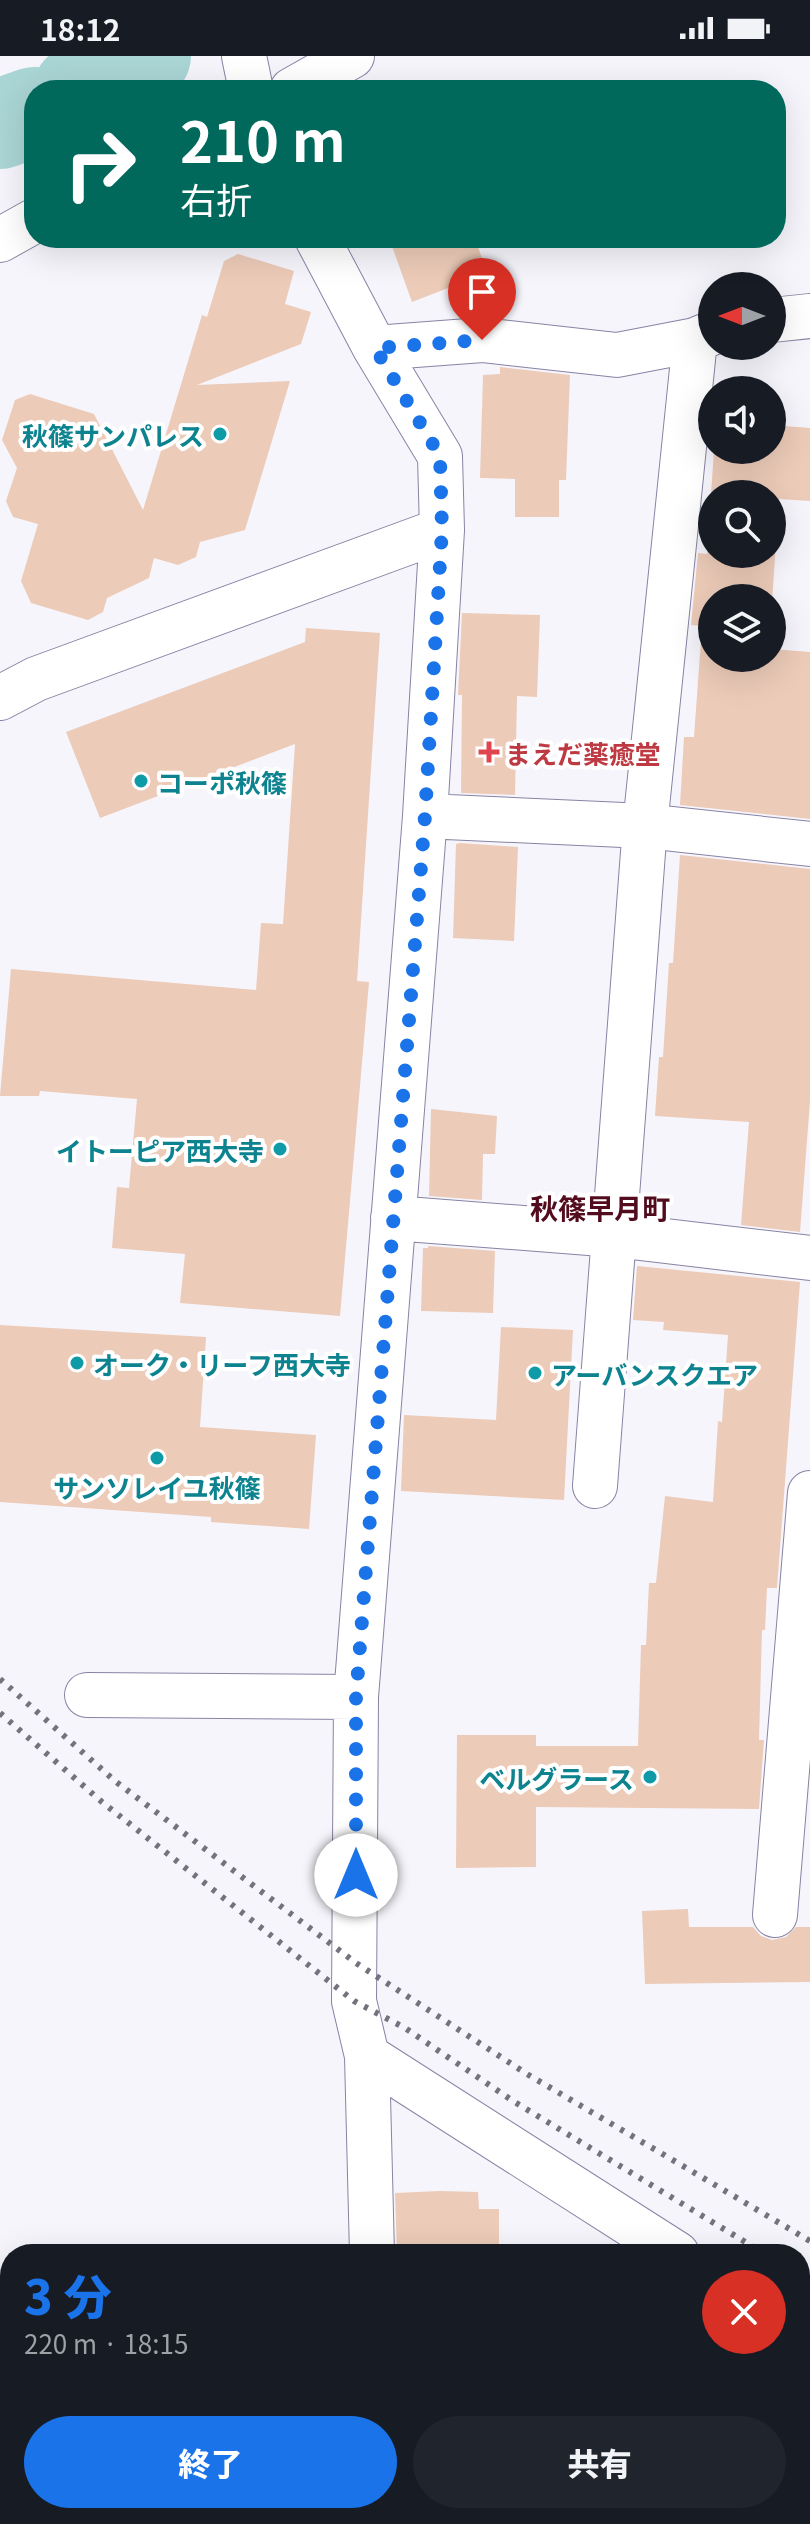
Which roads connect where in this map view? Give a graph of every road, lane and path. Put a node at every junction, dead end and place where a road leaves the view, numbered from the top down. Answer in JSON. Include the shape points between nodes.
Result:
{"nodes":[{"id":1,"x":352,"y":56,"type":"edge"},
{"id":2,"x":310,"y":80,"type":"edge"},
{"id":3,"x":24,"y":227,"type":"edge"},
{"id":4,"x":0,"y":240,"type":"edge"},
{"id":5,"x":322,"y":248,"type":"edge"},
{"id":6,"x":810,"y":316,"type":"edge"},
{"id":7,"x":786,"y":319,"type":"edge"},
{"id":8,"x":698,"y":337,"type":"edge"},
{"id":9,"x":375,"y":348,"type":"junction"},
{"id":10,"x":701,"y":360,"type":"edge"},
{"id":11,"x":442,"y":530,"type":"junction"},
{"id":12,"x":0,"y":698,"type":"edge"},
{"id":13,"x":425,"y":816,"type":"junction"},
{"id":14,"x":645,"y":826,"type":"junction"},
{"id":15,"x":810,"y":844,"type":"edge"},
{"id":16,"x":393,"y":1218,"type":"junction"},
{"id":17,"x":615,"y":1235,"type":"junction"},
{"id":18,"x":810,"y":1258,"type":"edge"},
{"id":19,"x":595,"y":1486,"type":"dead end"},
{"id":20,"x":809,"y":1518,"type":"edge"},
{"id":21,"x":87,"y":1695,"type":"dead end"},
{"id":22,"x":356,"y":1697,"type":"junction"},
{"id":23,"x":775,"y":1915,"type":"dead end"},
{"id":24,"x":367,"y":2056,"type":"junction"},
{"id":25,"x":372,"y":2244,"type":"edge"},
{"id":26,"x":661,"y":2244,"type":"edge"}],
"edges":[{"from":1,"to":2,"type":"street"},
{"from":3,"to":4,"type":"street"},
{"from":5,"to":9,"type":"street"},
{"from":6,"to":7,"type":"street"},
{"from":8,"to":9,"type":"street","via":[[617,355],[482,340]]},
{"from":9,"to":11,"type":"street","via":[[440,456]]},
{"from":10,"to":14,"type":"street"},
{"from":11,"to":12,"type":"street","via":[[36,679]]},
{"from":11,"to":13,"type":"street"},
{"from":13,"to":14,"type":"street"},
{"from":13,"to":16,"type":"street"},
{"from":14,"to":15,"type":"street"},
{"from":14,"to":17,"type":"street"},
{"from":16,"to":17,"type":"street"},
{"from":16,"to":22,"type":"street"},
{"from":17,"to":18,"type":"street"},
{"from":17,"to":19,"type":"street"},
{"from":20,"to":23,"type":"street"},
{"from":21,"to":22,"type":"street"},
{"from":22,"to":24,"type":"street","via":[[354,2001]]},
{"from":24,"to":25,"type":"street"},
{"from":24,"to":26,"type":"street"}]}
